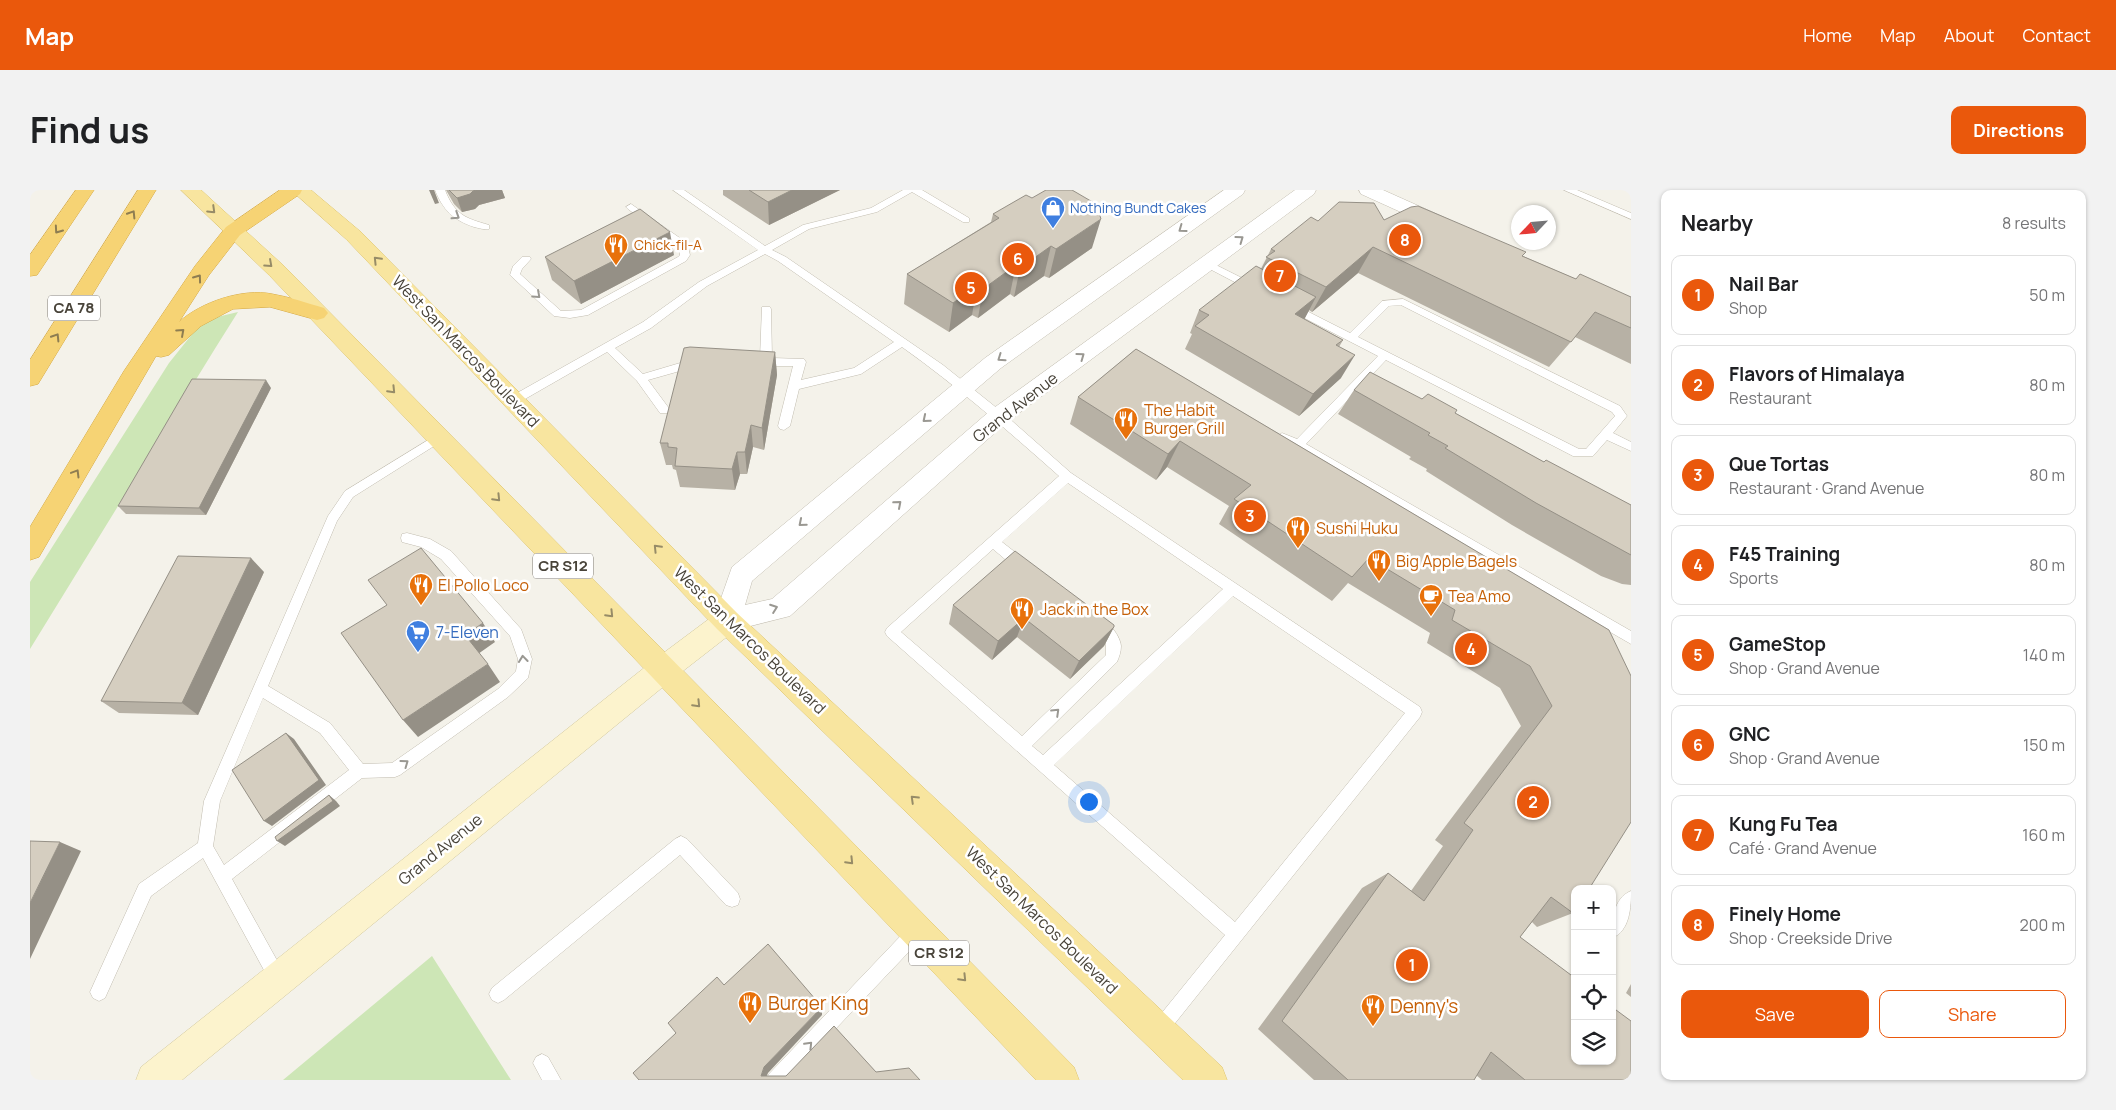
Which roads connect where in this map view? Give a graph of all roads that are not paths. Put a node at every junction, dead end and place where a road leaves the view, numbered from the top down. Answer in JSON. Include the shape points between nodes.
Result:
{"nodes":[{"id":1,"x":86,"y":190,"type":"edge"},
{"id":2,"x":147,"y":190,"type":"edge"},
{"id":3,"x":190,"y":190,"type":"edge"},
{"id":4,"x":293,"y":190,"type":"edge"},
{"id":5,"x":300,"y":190,"type":"edge"},
{"id":6,"x":440,"y":190,"type":"edge"},
{"id":7,"x":678,"y":190,"type":"edge"},
{"id":8,"x":910,"y":190,"type":"edge"},
{"id":9,"x":915,"y":190,"type":"edge"},
{"id":10,"x":1236,"y":190,"type":"edge"},
{"id":11,"x":1306,"y":190,"type":"edge"},
{"id":12,"x":1368,"y":190,"type":"edge"},
{"id":13,"x":1569,"y":190,"type":"edge"},
{"id":14,"x":631,"y":206,"type":"dead end"},
{"id":15,"x":1631,"y":216,"type":"edge"},
{"id":16,"x":966,"y":220,"type":"dead end"},
{"id":17,"x":486,"y":227,"type":"dead end"},
{"id":18,"x":233,"y":231,"type":"junction"},
{"id":19,"x":1462,"y":233,"type":"edge"},
{"id":20,"x":765,"y":250,"type":"junction"},
{"id":21,"x":526,"y":259,"type":"dead end"},
{"id":22,"x":1206,"y":263,"type":"junction"},
{"id":23,"x":30,"y":270,"type":"edge"},
{"id":24,"x":1266,"y":294,"type":"edge"},
{"id":25,"x":1283,"y":302,"type":"edge"},
{"id":26,"x":766,"y":309,"type":"dead end"},
{"id":27,"x":318,"y":313,"type":"junction"},
{"id":28,"x":1352,"y":337,"type":"junction"},
{"id":29,"x":902,"y":342,"type":"junction"},
{"id":30,"x":608,"y":347,"type":"junction"},
{"id":31,"x":1385,"y":355,"type":"junction"},
{"id":32,"x":708,"y":362,"type":"edge"},
{"id":33,"x":746,"y":362,"type":"edge"},
{"id":34,"x":766,"y":362,"type":"junction"},
{"id":35,"x":132,"y":376,"type":"junction"},
{"id":36,"x":30,"y":378,"type":"edge"},
{"id":37,"x":640,"y":378,"type":"junction"},
{"id":38,"x":794,"y":386,"type":"junction"},
{"id":39,"x":964,"y":388,"type":"junction"},
{"id":40,"x":514,"y":400,"type":"junction"},
{"id":41,"x":664,"y":410,"type":"dead end"},
{"id":42,"x":999,"y":416,"type":"junction"},
{"id":43,"x":784,"y":426,"type":"dead end"},
{"id":44,"x":1272,"y":431,"type":"edge"},
{"id":45,"x":1606,"y":434,"type":"junction"},
{"id":46,"x":438,"y":438,"type":"junction"},
{"id":47,"x":1298,"y":445,"type":"junction"},
{"id":48,"x":1631,"y":447,"type":"edge"},
{"id":49,"x":1067,"y":476,"type":"junction"},
{"id":50,"x":407,"y":538,"type":"dead end"},
{"id":51,"x":993,"y":542,"type":"junction"},
{"id":52,"x":30,"y":550,"type":"edge"},
{"id":53,"x":1037,"y":577,"type":"edge"},
{"id":54,"x":1232,"y":588,"type":"junction"},
{"id":55,"x":1081,"y":612,"type":"edge"},
{"id":56,"x":727,"y":621,"type":"junction"},
{"id":57,"x":1631,"y":638,"type":"edge"},
{"id":58,"x":664,"y":668,"type":"junction"},
{"id":59,"x":260,"y":690,"type":"junction"},
{"id":60,"x":1022,"y":746,"type":"junction"},
{"id":61,"x":1043,"y":766,"type":"junction"},
{"id":62,"x":359,"y":771,"type":"junction"},
{"id":63,"x":205,"y":847,"type":"junction"},
{"id":64,"x":221,"y":877,"type":"junction"},
{"id":65,"x":732,"y":899,"type":"dead end"},
{"id":66,"x":1631,"y":899,"type":"edge"},
{"id":67,"x":1616,"y":923,"type":"edge"},
{"id":68,"x":917,"y":931,"type":"junction"},
{"id":69,"x":1236,"y":934,"type":"junction"},
{"id":70,"x":278,"y":979,"type":"junction"},
{"id":71,"x":99,"y":992,"type":"dead end"},
{"id":72,"x":498,"y":994,"type":"dead end"},
{"id":73,"x":1158,"y":1032,"type":"junction"},
{"id":74,"x":542,"y":1063,"type":"dead end"},
{"id":75,"x":154,"y":1080,"type":"edge"},
{"id":76,"x":552,"y":1080,"type":"edge"},
{"id":77,"x":775,"y":1080,"type":"edge"},
{"id":78,"x":1061,"y":1080,"type":"edge"},
{"id":79,"x":1209,"y":1080,"type":"edge"}],
"edges":[{"from":1,"to":23,"type":"highway","one_way":true},
{"from":36,"to":2,"type":"highway","number":"CA 78","one_way":true},
{"from":3,"to":18,"type":"main road","number":"CR S12","one_way":true},
{"from":4,"to":18,"type":"highway"},
{"from":40,"to":5,"type":"main road","name":"West San Marcos Boulevard","one_way":true,"via":[[354,236]]},
{"from":6,"to":17,"type":"lane","one_way":true,"via":[[448,210],[458,219]]},
{"from":7,"to":20,"type":"lane"},
{"from":8,"to":20,"type":"lane","via":[[874,210],[806,227]]},
{"from":9,"to":16,"type":"lane"},
{"from":10,"to":39,"type":"street","one_way":true,"via":[[993,363]]},
{"from":22,"to":11,"type":"street","name":"Grand Avenue","one_way":true},
{"from":12,"to":19,"type":"street"},
{"from":13,"to":15,"type":"lane"},
{"from":21,"to":14,"type":"lane","one_way":true,"via":[[515,274],[558,314],[584,313],[685,256],[683,245]]},
{"from":18,"to":27,"type":"main road","number":"CR S12","one_way":true},
{"from":35,"to":18,"type":"highway","one_way":true},
{"from":20,"to":29,"type":"lane"},
{"from":20,"to":30,"type":"lane","via":[[704,284],[647,325]]},
{"from":22,"to":24,"type":"lane"},
{"from":42,"to":22,"type":"street","name":"Grand Avenue","one_way":true},
{"from":25,"to":28,"type":"lane"},
{"from":26,"to":34,"type":"lane"},
{"from":35,"to":27,"type":"highway","one_way":true,"via":[[193,321],[229,302],[270,300]]},
{"from":27,"to":46,"type":"main road","number":"CR S12","one_way":true},
{"from":28,"to":31,"type":"lane"},
{"from":28,"to":45,"type":"lane","via":[[1386,303],[1403,302],[1616,409],[1621,416]]},
{"from":29,"to":38,"type":"lane","via":[[857,372]]},
{"from":29,"to":39,"type":"lane"},
{"from":30,"to":37,"type":"lane"},
{"from":30,"to":40,"type":"lane"},
{"from":31,"to":45,"type":"lane","via":[[1577,453],[1589,453]]},
{"from":31,"to":47,"type":"lane"},
{"from":32,"to":37,"type":"lane"},
{"from":33,"to":34,"type":"lane"},
{"from":34,"to":38,"type":"lane","via":[[800,362]]},
{"from":52,"to":35,"type":"highway","one_way":true},
{"from":37,"to":41,"type":"lane"},
{"from":38,"to":43,"type":"lane"},
{"from":39,"to":42,"type":"lane"},
{"from":39,"to":56,"type":"street","one_way":true,"via":[[741,575]]},
{"from":56,"to":40,"type":"main road","name":"West San Marcos Boulevard","one_way":true},
{"from":42,"to":49,"type":"lane"},
{"from":56,"to":42,"type":"street","name":"Grand Avenue","one_way":true,"via":[[780,608]]},
{"from":44,"to":47,"type":"lane"},
{"from":45,"to":48,"type":"lane"},
{"from":46,"to":58,"type":"main road","number":"CR S12","one_way":true},
{"from":46,"to":59,"type":"lane","via":[[349,494],[332,519]]},
{"from":47,"to":57,"type":"lane"},
{"from":49,"to":51,"type":"lane"},
{"from":49,"to":54,"type":"lane"},
{"from":62,"to":50,"type":"lane","one_way":true,"via":[[395,770],[503,693],[523,674],[525,659],[516,634],[446,555]]},
{"from":51,"to":53,"type":"lane"},
{"from":51,"to":60,"type":"lane","via":[[892,632]]},
{"from":54,"to":61,"type":"lane"},
{"from":54,"to":69,"type":"lane","via":[[1415,712]]},
{"from":60,"to":55,"type":"lane","one_way":true,"via":[[1112,658],[1115,648],[1112,638]]},
{"from":56,"to":58,"type":"main road","name":"Grand Avenue"},
{"from":73,"to":56,"type":"main road","name":"West San Marcos Boulevard","one_way":true},
{"from":58,"to":68,"type":"main road","number":"CR S12","one_way":true},
{"from":58,"to":70,"type":"main road","name":"Grand Avenue"},
{"from":59,"to":62,"type":"lane","via":[[325,728]]},
{"from":59,"to":63,"type":"lane","via":[[212,801]]},
{"from":60,"to":61,"type":"lane"},
{"from":61,"to":69,"type":"lane"},
{"from":62,"to":64,"type":"lane"},
{"from":63,"to":64,"type":"lane"},
{"from":63,"to":71,"type":"lane","via":[[145,890]]},
{"from":64,"to":70,"type":"lane"},
{"from":65,"to":72,"type":"lane","via":[[681,844]]},
{"from":66,"to":67,"type":"lane"},
{"from":77,"to":68,"type":"lane","one_way":true},
{"from":68,"to":78,"type":"main road","number":"CR S12","one_way":true},
{"from":69,"to":73,"type":"lane"},
{"from":70,"to":75,"type":"main road","name":"Grand Avenue"},
{"from":73,"to":79,"type":"main road","name":"West San Marcos Boulevard"},
{"from":74,"to":76,"type":"lane"}]}
